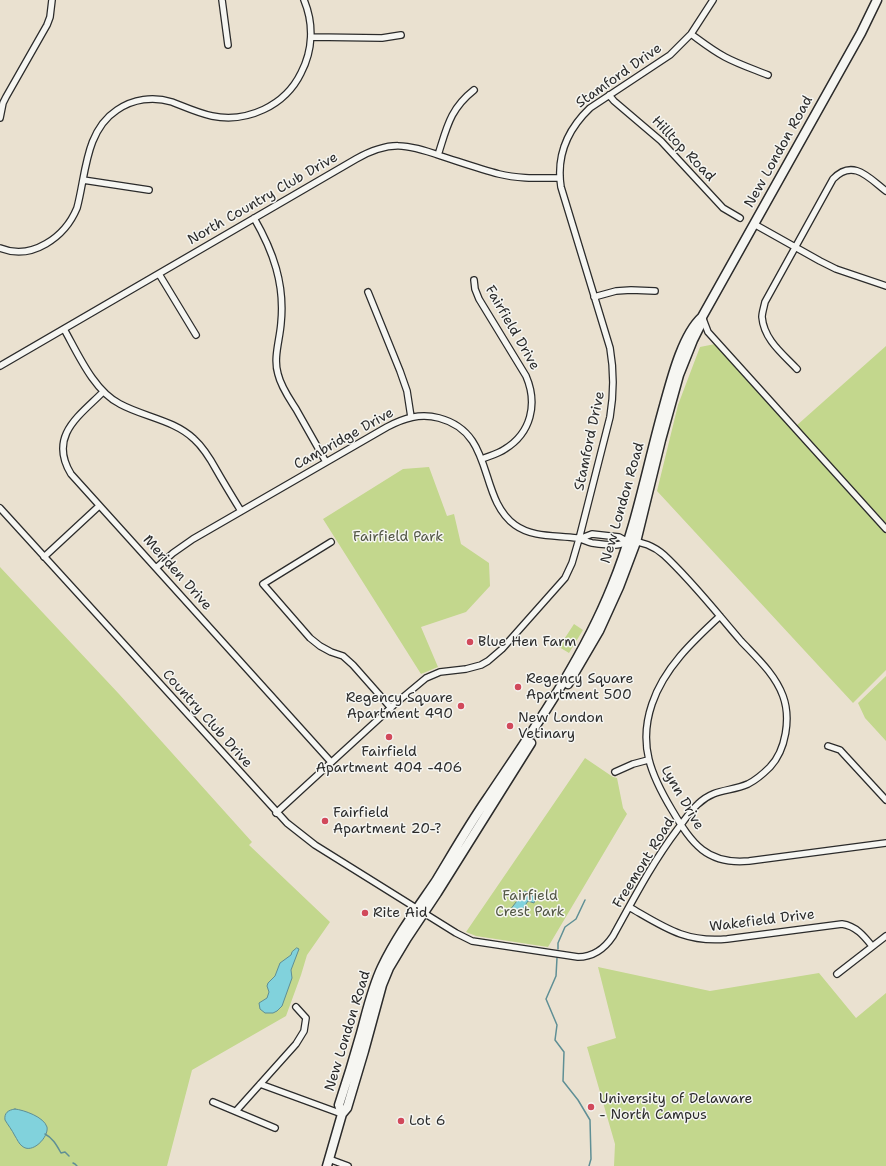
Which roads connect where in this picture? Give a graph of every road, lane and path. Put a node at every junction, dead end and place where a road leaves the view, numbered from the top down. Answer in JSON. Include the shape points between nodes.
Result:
{"nodes":[{"id":1,"x":52,"y":0,"type":"edge"},
{"id":2,"x":222,"y":0,"type":"edge"},
{"id":3,"x":304,"y":0,"type":"edge"},
{"id":4,"x":713,"y":0,"type":"edge"},
{"id":5,"x":878,"y":0,"type":"edge"},
{"id":6,"x":691,"y":34,"type":"junction"},
{"id":7,"x":401,"y":35,"type":"dead end"},
{"id":8,"x":311,"y":37,"type":"junction"},
{"id":9,"x":228,"y":45,"type":"dead end"},
{"id":10,"x":768,"y":75,"type":"dead end"},
{"id":11,"x":474,"y":90,"type":"dead end"},
{"id":12,"x":609,"y":95,"type":"junction"},
{"id":13,"x":0,"y":118,"type":"edge"},
{"id":14,"x":438,"y":154,"type":"junction"},
{"id":15,"x":560,"y":178,"type":"junction"},
{"id":16,"x":83,"y":180,"type":"junction"},
{"id":17,"x":149,"y":190,"type":"dead end"},
{"id":18,"x":886,"y":191,"type":"edge"},
{"id":19,"x":254,"y":218,"type":"junction"},
{"id":20,"x":740,"y":218,"type":"dead end"},
{"id":21,"x":754,"y":224,"type":"junction"},
{"id":22,"x":795,"y":247,"type":"junction"},
{"id":23,"x":0,"y":248,"type":"edge"},
{"id":24,"x":159,"y":274,"type":"junction"},
{"id":25,"x":474,"y":280,"type":"dead end"},
{"id":26,"x":886,"y":286,"type":"edge"},
{"id":27,"x":655,"y":291,"type":"dead end"},
{"id":28,"x":368,"y":292,"type":"dead end"},
{"id":29,"x":594,"y":297,"type":"junction"},
{"id":30,"x":702,"y":317,"type":"junction"},
{"id":31,"x":64,"y":329,"type":"junction"},
{"id":32,"x":196,"y":335,"type":"dead end"},
{"id":33,"x":0,"y":366,"type":"edge"},
{"id":34,"x":797,"y":369,"type":"dead end"},
{"id":35,"x":103,"y":392,"type":"junction"},
{"id":36,"x":411,"y":417,"type":"junction"},
{"id":37,"x":482,"y":459,"type":"junction"},
{"id":38,"x":326,"y":462,"type":"junction"},
{"id":39,"x":99,"y":506,"type":"junction"},
{"id":40,"x":0,"y":508,"type":"edge"},
{"id":41,"x":241,"y":511,"type":"junction"},
{"id":42,"x":886,"y":529,"type":"edge"},
{"id":43,"x":579,"y":539,"type":"junction"},
{"id":44,"x":331,"y":542,"type":"dead end"},
{"id":45,"x":632,"y":542,"type":"junction"},
{"id":46,"x":44,"y":557,"type":"junction"},
{"id":47,"x":156,"y":568,"type":"junction"},
{"id":48,"x":720,"y":616,"type":"junction"},
{"id":49,"x":391,"y":708,"type":"junction"},
{"id":50,"x":828,"y":746,"type":"dead end"},
{"id":51,"x":648,"y":760,"type":"junction"},
{"id":52,"x":331,"y":762,"type":"junction"},
{"id":53,"x":615,"y":772,"type":"dead end"},
{"id":54,"x":886,"y":800,"type":"edge"},
{"id":55,"x":276,"y":813,"type":"junction"},
{"id":56,"x":681,"y":825,"type":"junction"},
{"id":57,"x":886,"y":843,"type":"edge"},
{"id":58,"x":629,"y":907,"type":"junction"},
{"id":59,"x":420,"y":911,"type":"junction"},
{"id":60,"x":886,"y":936,"type":"edge"},
{"id":61,"x":872,"y":946,"type":"junction"},
{"id":62,"x":837,"y":974,"type":"dead end"},
{"id":63,"x":296,"y":1007,"type":"dead end"},
{"id":64,"x":260,"y":1084,"type":"junction"},
{"id":65,"x":213,"y":1102,"type":"dead end"},
{"id":66,"x":236,"y":1111,"type":"junction"},
{"id":67,"x":342,"y":1114,"type":"junction"},
{"id":68,"x":275,"y":1128,"type":"dead end"},
{"id":69,"x":328,"y":1163,"type":"edge"},
{"id":70,"x":348,"y":1166,"type":"edge"}],
"edges":[{"from":1,"to":13,"type":"street","via":[[47,25],[6,97]]},
{"from":2,"to":9,"type":"street"},
{"from":3,"to":8,"type":"street","via":[[310,20]]},
{"from":4,"to":6,"type":"street","name":"Stamford Drive"},
{"from":5,"to":21,"type":"main road","name":"New London Road"},
{"from":6,"to":10,"type":"street","via":[[724,56]]},
{"from":6,"to":12,"type":"street","name":"Stamford Drive","via":[[670,55]]},
{"from":7,"to":8,"type":"street","via":[[382,38]]},
{"from":8,"to":16,"type":"street","via":[[304,69],[291,88],[274,104],[255,113],[218,117],[155,99],[141,100],[121,107],[106,119],[94,136]]},
{"from":11,"to":14,"type":"street","via":[[452,114]]},
{"from":12,"to":15,"type":"street","name":"Stamford Drive","via":[[590,108],[574,126],[563,149]]},
{"from":12,"to":20,"type":"street","name":"Hilltop Road","via":[[661,141],[723,208]]},
{"from":14,"to":15,"type":"street","name":"North Country Club Drive","via":[[509,176]]},
{"from":14,"to":19,"type":"street","name":"North Country Club Drive","via":[[405,146],[376,149]]},
{"from":15,"to":29,"type":"street","name":"Stamford Drive"},
{"from":16,"to":17,"type":"street"},
{"from":16,"to":23,"type":"street","via":[[74,215],[55,238],[25,251]]},
{"from":18,"to":22,"type":"street","via":[[862,172],[854,169],[839,173],[833,179]]},
{"from":19,"to":24,"type":"street","name":"North Country Club Drive"},
{"from":19,"to":38,"type":"street","via":[[271,251],[280,282],[282,312],[277,353],[278,374]]},
{"from":21,"to":22,"type":"street"},
{"from":21,"to":30,"type":"main road","name":"New London Road"},
{"from":22,"to":26,"type":"street","via":[[836,269]]},
{"from":22,"to":34,"type":"street","via":[[765,302],[762,316],[771,341]]},
{"from":24,"to":31,"type":"street","name":"North Country Club Drive"},
{"from":24,"to":32,"type":"street"},
{"from":25,"to":37,"type":"street","name":"Fairfield Drive","via":[[479,299],[526,376],[532,397],[530,418],[519,436],[503,450]]},
{"from":27,"to":29,"type":"street","via":[[616,291]]},
{"from":28,"to":36,"type":"street","via":[[400,370],[407,391]]},
{"from":29,"to":43,"type":"street","name":"Stamford Drive","via":[[612,359],[613,398]]},
{"from":30,"to":42,"type":"street","via":[[708,332]]},
{"from":30,"to":45,"type":"main road","name":"New London Road","via":[[694,324],[672,376],[654,440]]},
{"from":31,"to":33,"type":"street","name":"North Country Club Drive"},
{"from":31,"to":35,"type":"street"},
{"from":35,"to":39,"type":"street","name":"Meriden Drive","via":[[70,425],[63,448],[65,462],[71,474]]},
{"from":35,"to":41,"type":"street","via":[[119,404],[171,424],[195,440],[207,453]]},
{"from":36,"to":37,"type":"street","name":"Cambridge Drive","via":[[435,417],[450,422],[473,442]]},
{"from":36,"to":38,"type":"street","name":"Cambridge Drive","via":[[400,420]]},
{"from":37,"to":43,"type":"street","name":"Cambridge Drive","via":[[498,504],[516,525],[535,533]]},
{"from":38,"to":41,"type":"street","name":"Cambridge Drive"},
{"from":39,"to":46,"type":"street"},
{"from":39,"to":47,"type":"street","name":"Meriden Drive"},
{"from":40,"to":46,"type":"street","name":"Country Club Drive"},
{"from":41,"to":47,"type":"street","name":"Cambridge Drive","via":[[185,544]]},
{"from":43,"to":45,"type":"street","name":"Cambridge Drive","via":[[591,543],[618,545]]},
{"from":43,"to":45,"type":"street","name":"Cambridge Drive","via":[[592,534],[619,537]]},
{"from":43,"to":49,"type":"street","name":"Stamford Drive","via":[[565,578],[502,649],[481,665],[440,672],[426,678]]},
{"from":44,"to":49,"type":"street","via":[[263,584],[310,638],[331,652],[343,656]]},
{"from":45,"to":48,"type":"street","name":"Freemont Road","via":[[654,548],[664,555]]},
{"from":45,"to":59,"type":"main road","name":"New London Road","via":[[589,636],[568,674],[480,810]]},
{"from":46,"to":55,"type":"street","name":"Country Club Drive"},
{"from":47,"to":52,"type":"street","name":"Meriden Drive"},
{"from":48,"to":51,"type":"street","name":"Lynn Drive","via":[[676,661],[655,696],[647,727]]},
{"from":48,"to":56,"type":"street","name":"Freemont Road","via":[[780,689],[787,710],[787,724],[777,756],[766,771],[748,784],[719,791],[706,798],[693,809]]},
{"from":49,"to":52,"type":"street","name":"Stamford Drive"},
{"from":50,"to":54,"type":"street","via":[[840,750]]},
{"from":51,"to":53,"type":"street"},
{"from":51,"to":56,"type":"street","name":"Lynn Drive","via":[[657,784]]},
{"from":52,"to":55,"type":"street","name":"Stamford Drive"},
{"from":55,"to":59,"type":"street","name":"Country Club Drive","via":[[306,839]]},
{"from":56,"to":57,"type":"street","name":"Lynn Drive","via":[[702,850],[718,859],[734,862]]},
{"from":56,"to":58,"type":"street","name":"Freemont Road"},
{"from":58,"to":59,"type":"street","name":"Freemont Road","via":[[604,947],[594,954],[581,957],[472,941]]},
{"from":58,"to":61,"type":"street","name":"Wakefield Drive","via":[[670,930],[699,939],[727,939],[842,924],[856,929]]},
{"from":59,"to":67,"type":"main road","name":"New London Road","via":[[399,935],[374,983],[340,1105]]},
{"from":60,"to":61,"type":"street"},
{"from":61,"to":62,"type":"street"},
{"from":63,"to":64,"type":"street","via":[[306,1018],[304,1031],[296,1044]]},
{"from":64,"to":66,"type":"street"},
{"from":64,"to":67,"type":"street"},
{"from":65,"to":66,"type":"street"},
{"from":66,"to":68,"type":"street"},
{"from":67,"to":69,"type":"main road","name":"New London Road"},
{"from":69,"to":70,"type":"street"}]}
